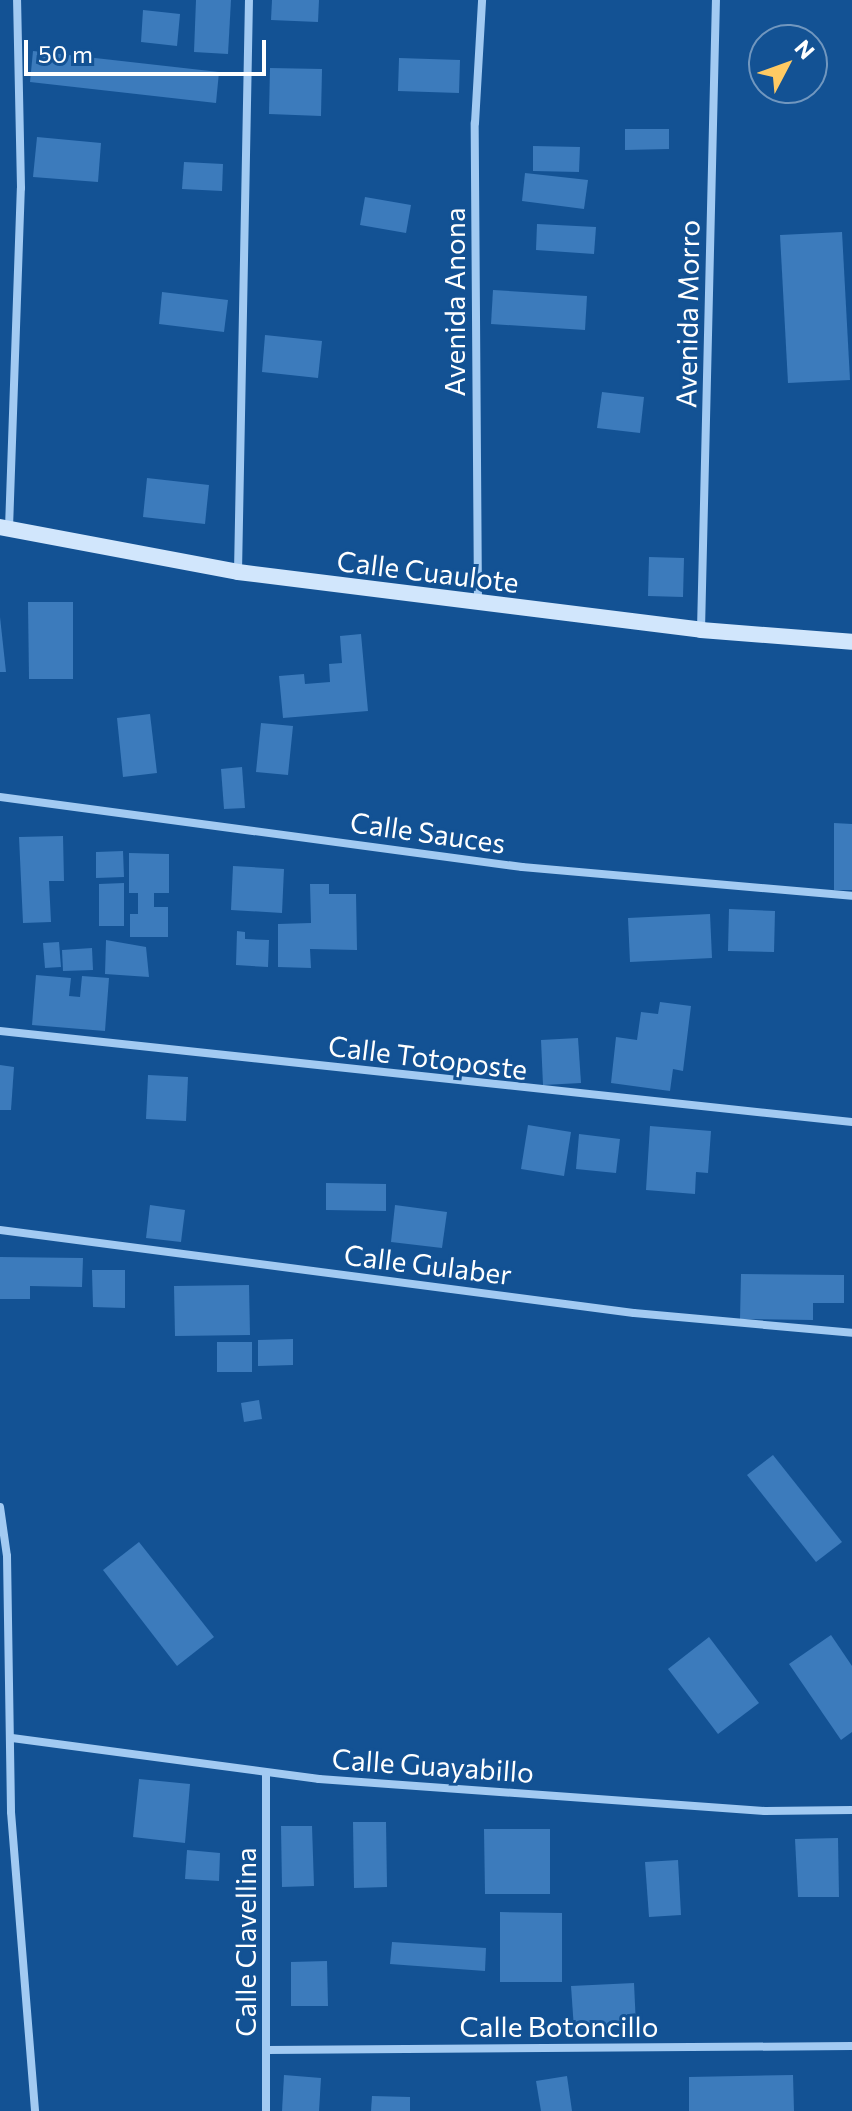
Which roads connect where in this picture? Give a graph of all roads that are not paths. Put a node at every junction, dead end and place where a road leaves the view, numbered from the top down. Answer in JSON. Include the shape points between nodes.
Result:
{"nodes":[{"id":1,"x":17,"y":0,"type":"edge"},
{"id":2,"x":249,"y":0,"type":"edge"},
{"id":3,"x":482,"y":0,"type":"edge"},
{"id":4,"x":716,"y":0,"type":"edge"},
{"id":5,"x":5,"y":527,"type":"edge"},
{"id":6,"x":238,"y":572,"type":"junction"},
{"id":7,"x":478,"y":604,"type":"junction"},
{"id":8,"x":701,"y":630,"type":"junction"},
{"id":9,"x":852,"y":642,"type":"edge"},
{"id":10,"x":0,"y":797,"type":"edge"},
{"id":11,"x":852,"y":896,"type":"edge"},
{"id":12,"x":0,"y":1031,"type":"edge"},
{"id":13,"x":852,"y":1122,"type":"edge"},
{"id":14,"x":0,"y":1230,"type":"edge"},
{"id":15,"x":852,"y":1333,"type":"edge"},
{"id":16,"x":0,"y":1507,"type":"edge"},
{"id":17,"x":12,"y":1738,"type":"junction"},
{"id":18,"x":266,"y":1773,"type":"junction"},
{"id":19,"x":852,"y":1810,"type":"edge"},
{"id":20,"x":852,"y":2046,"type":"edge"},
{"id":21,"x":267,"y":2050,"type":"junction"},
{"id":22,"x":35,"y":2111,"type":"edge"},
{"id":23,"x":266,"y":2111,"type":"edge"}],
"edges":[{"from":1,"to":5,"type":"street","via":[[21,188]]},
{"from":2,"to":6,"type":"street"},
{"from":3,"to":7,"type":"street","name":"Avenida Anona","via":[[475,123]]},
{"from":4,"to":8,"type":"street","name":"Avenida Morro"},
{"from":5,"to":6,"type":"street","name":"Calle Cuaulote"},
{"from":6,"to":7,"type":"street","name":"Calle Cuaulote"},
{"from":7,"to":8,"type":"street","name":"Calle Cuaulote"},
{"from":8,"to":9,"type":"street","name":"Calle Cuaulote"},
{"from":10,"to":11,"type":"street","name":"Calle Sauces","via":[[522,867]]},
{"from":12,"to":13,"type":"street","name":"Calle Totoposte"},
{"from":14,"to":15,"type":"street","name":"Calle Gulaber","via":[[648,1315]]},
{"from":16,"to":17,"type":"street"},
{"from":17,"to":18,"type":"street","name":"Calle Guayabillo"},
{"from":17,"to":22,"type":"street","via":[[11,1812]]},
{"from":18,"to":19,"type":"street","name":"Calle Guayabillo","via":[[765,1811]]},
{"from":18,"to":21,"type":"street","name":"Calle Clavellina"},
{"from":20,"to":21,"type":"street","name":"Calle Botoncillo"},
{"from":21,"to":23,"type":"street","name":"Calle Clavellina"}]}
